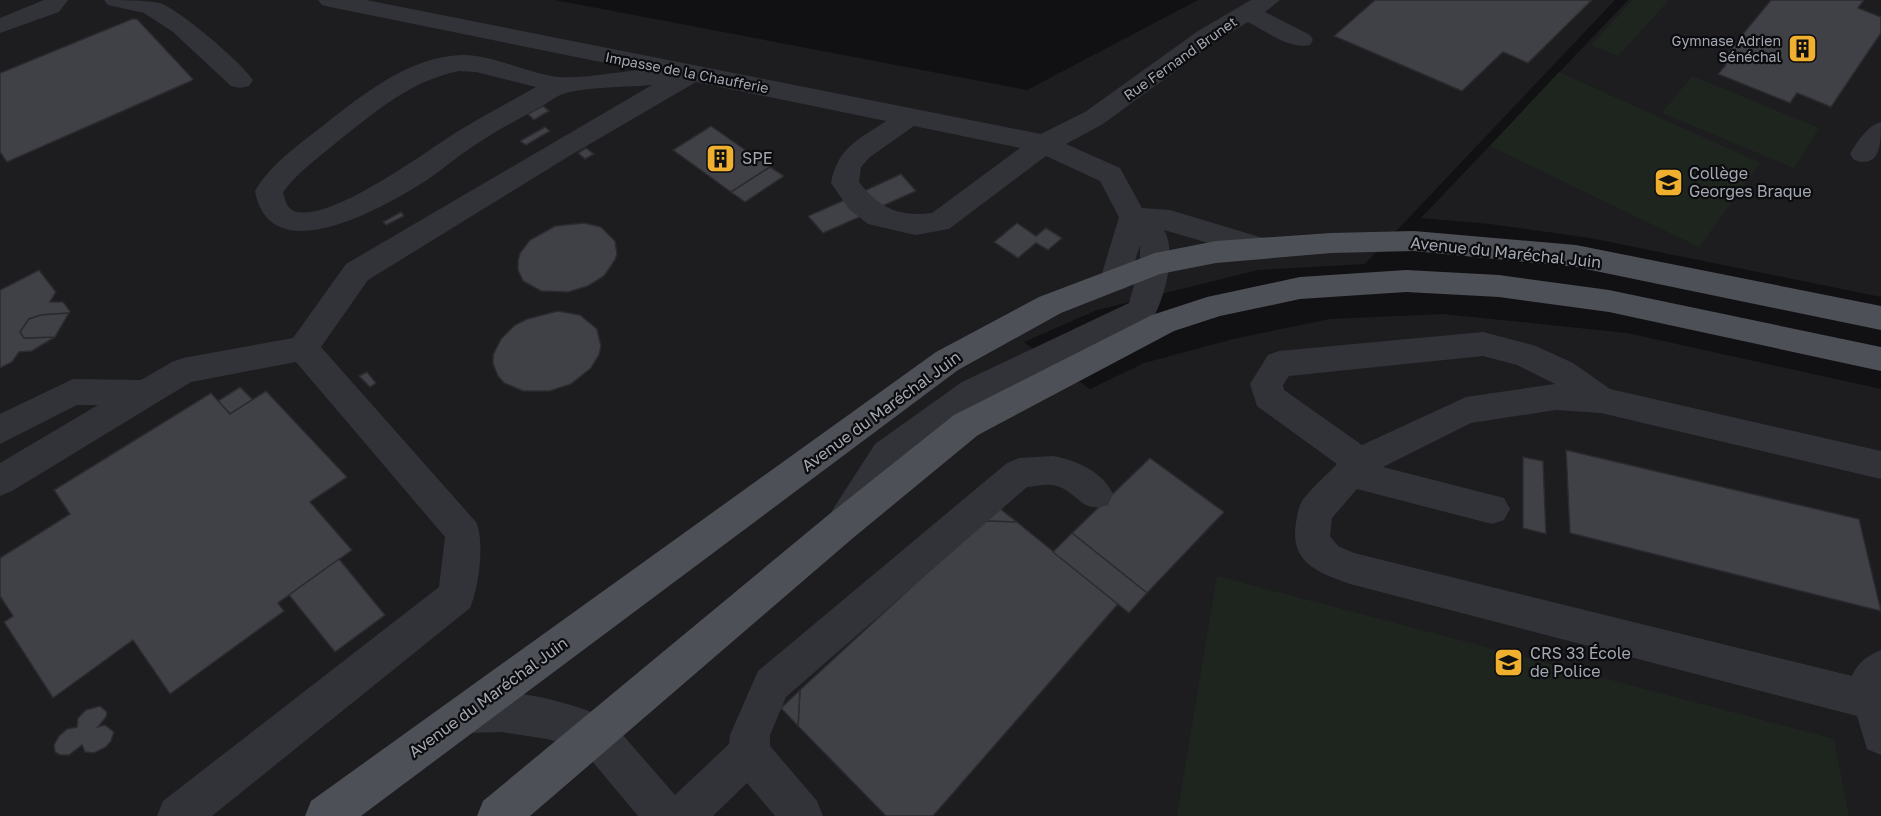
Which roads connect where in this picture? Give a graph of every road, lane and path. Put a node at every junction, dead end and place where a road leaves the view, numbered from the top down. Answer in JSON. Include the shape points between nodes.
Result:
{"nodes":[{"id":1,"x":56,"y":0,"type":"edge"},
{"id":2,"x":116,"y":0,"type":"edge"},
{"id":3,"x":330,"y":0,"type":"edge"},
{"id":4,"x":1257,"y":6,"type":"edge"},
{"id":5,"x":0,"y":26,"type":"edge"},
{"id":6,"x":1301,"y":40,"type":"dead end"},
{"id":7,"x":693,"y":74,"type":"junction"},
{"id":8,"x":240,"y":80,"type":"dead end"},
{"id":9,"x":559,"y":86,"type":"junction"},
{"id":10,"x":910,"y":117,"type":"junction"},
{"id":11,"x":1881,"y":131,"type":"edge"},
{"id":12,"x":1044,"y":144,"type":"junction"},
{"id":13,"x":1864,"y":154,"type":"dead end"},
{"id":14,"x":1133,"y":217,"type":"junction"},
{"id":15,"x":1263,"y":248,"type":"junction"},
{"id":16,"x":1155,"y":264,"type":"junction"},
{"id":17,"x":1115,"y":280,"type":"junction"},
{"id":18,"x":1881,"y":318,"type":"edge"},
{"id":19,"x":303,"y":348,"type":"junction"},
{"id":20,"x":1881,"y":358,"type":"edge"},
{"id":21,"x":145,"y":393,"type":"junction"},
{"id":22,"x":1601,"y":400,"type":"junction"},
{"id":23,"x":0,"y":430,"type":"edge"},
{"id":24,"x":1881,"y":465,"type":"edge"},
{"id":25,"x":1355,"y":467,"type":"junction"},
{"id":26,"x":0,"y":481,"type":"edge"},
{"id":27,"x":1096,"y":494,"type":"dead end"},
{"id":28,"x":1492,"y":509,"type":"dead end"},
{"id":29,"x":840,"y":527,"type":"junction"},
{"id":30,"x":1879,"y":702,"type":"edge"},
{"id":31,"x":467,"y":713,"type":"junction"},
{"id":32,"x":595,"y":733,"type":"junction"},
{"id":33,"x":749,"y":753,"type":"junction"},
{"id":34,"x":178,"y":816,"type":"edge"},
{"id":35,"x":326,"y":816,"type":"edge"},
{"id":36,"x":498,"y":816,"type":"edge"},
{"id":37,"x":666,"y":816,"type":"edge"},
{"id":38,"x":683,"y":816,"type":"edge"},
{"id":39,"x":801,"y":816,"type":"edge"}],
"edges":[{"from":1,"to":5,"type":"street","via":[[51,7]]},
{"from":2,"to":8,"type":"street","via":[[152,8],[182,27]]},
{"from":3,"to":7,"type":"street","name":"Impasse de la Chaufferie"},
{"from":4,"to":6,"type":"street"},
{"from":4,"to":12,"type":"street","name":"Rue Fernand Brunet","via":[[1207,36],[1094,118]]},
{"from":7,"to":9,"type":"street"},
{"from":7,"to":10,"type":"street","name":"Impasse de la Chaufferie"},
{"from":7,"to":19,"type":"street","via":[[357,272]]},
{"from":9,"to":9,"type":"street","via":[[476,64],[430,69],[383,92],[286,169],[268,191],[272,207],[285,219],[323,220],[412,177],[469,136]]},
{"from":10,"to":12,"type":"street","name":"Impasse de la Chaufferie"},
{"from":10,"to":12,"type":"street","name":"Rue Fernand Brunet","via":[[860,151],[848,165],[845,183],[878,217],[898,223],[939,222]]},
{"from":11,"to":13,"type":"street"},
{"from":12,"to":14,"type":"street","name":"Impasse de la Chaufferie","via":[[1110,175]]},
{"from":14,"to":15,"type":"street","via":[[1170,220]]},
{"from":14,"to":16,"type":"street","via":[[1154,237]]},
{"from":14,"to":17,"type":"street"},
{"from":15,"to":16,"type":"main road","name":"Avenue du Maréchal Juin"},
{"from":15,"to":18,"type":"main road","name":"Avenue du Maréchal Juin","via":[[1414,241],[1576,256]]},
{"from":16,"to":17,"type":"main road","name":"Avenue du Maréchal Juin"},
{"from":16,"to":29,"type":"street","via":[[1142,310],[974,391],[887,454]]},
{"from":17,"to":31,"type":"main road","name":"Avenue du Maréchal Juin","via":[[1050,305],[947,360]]},
{"from":19,"to":21,"type":"street","via":[[183,370]]},
{"from":19,"to":34,"type":"street","via":[[463,532],[457,596]]},
{"from":20,"to":29,"type":"main road","via":[[1609,301],[1499,286],[1406,281],[1300,288],[1218,305],[1154,327],[966,425]]},
{"from":21,"to":23,"type":"street","via":[[73,392]]},
{"from":21,"to":26,"type":"street"},
{"from":22,"to":24,"type":"street"},
{"from":22,"to":25,"type":"street","via":[[1556,397],[1466,410]]},
{"from":22,"to":25,"type":"street","via":[[1562,372],[1525,355],[1483,344],[1280,364],[1266,384],[1269,398]]},
{"from":25,"to":28,"type":"street"},
{"from":25,"to":30,"type":"street","via":[[1315,512],[1311,540],[1325,556],[1342,564]]},
{"from":27,"to":33,"type":"street","via":[[1072,475],[1052,469],[1019,473],[772,684],[750,735]]},
{"from":29,"to":32,"type":"main road"},
{"from":31,"to":32,"type":"street","via":[[502,712],[547,719]]},
{"from":31,"to":35,"type":"main road","name":"Avenue du Maréchal Juin"},
{"from":32,"to":36,"type":"main road"},
{"from":32,"to":37,"type":"street"},
{"from":33,"to":38,"type":"street"},
{"from":33,"to":39,"type":"street"}]}
